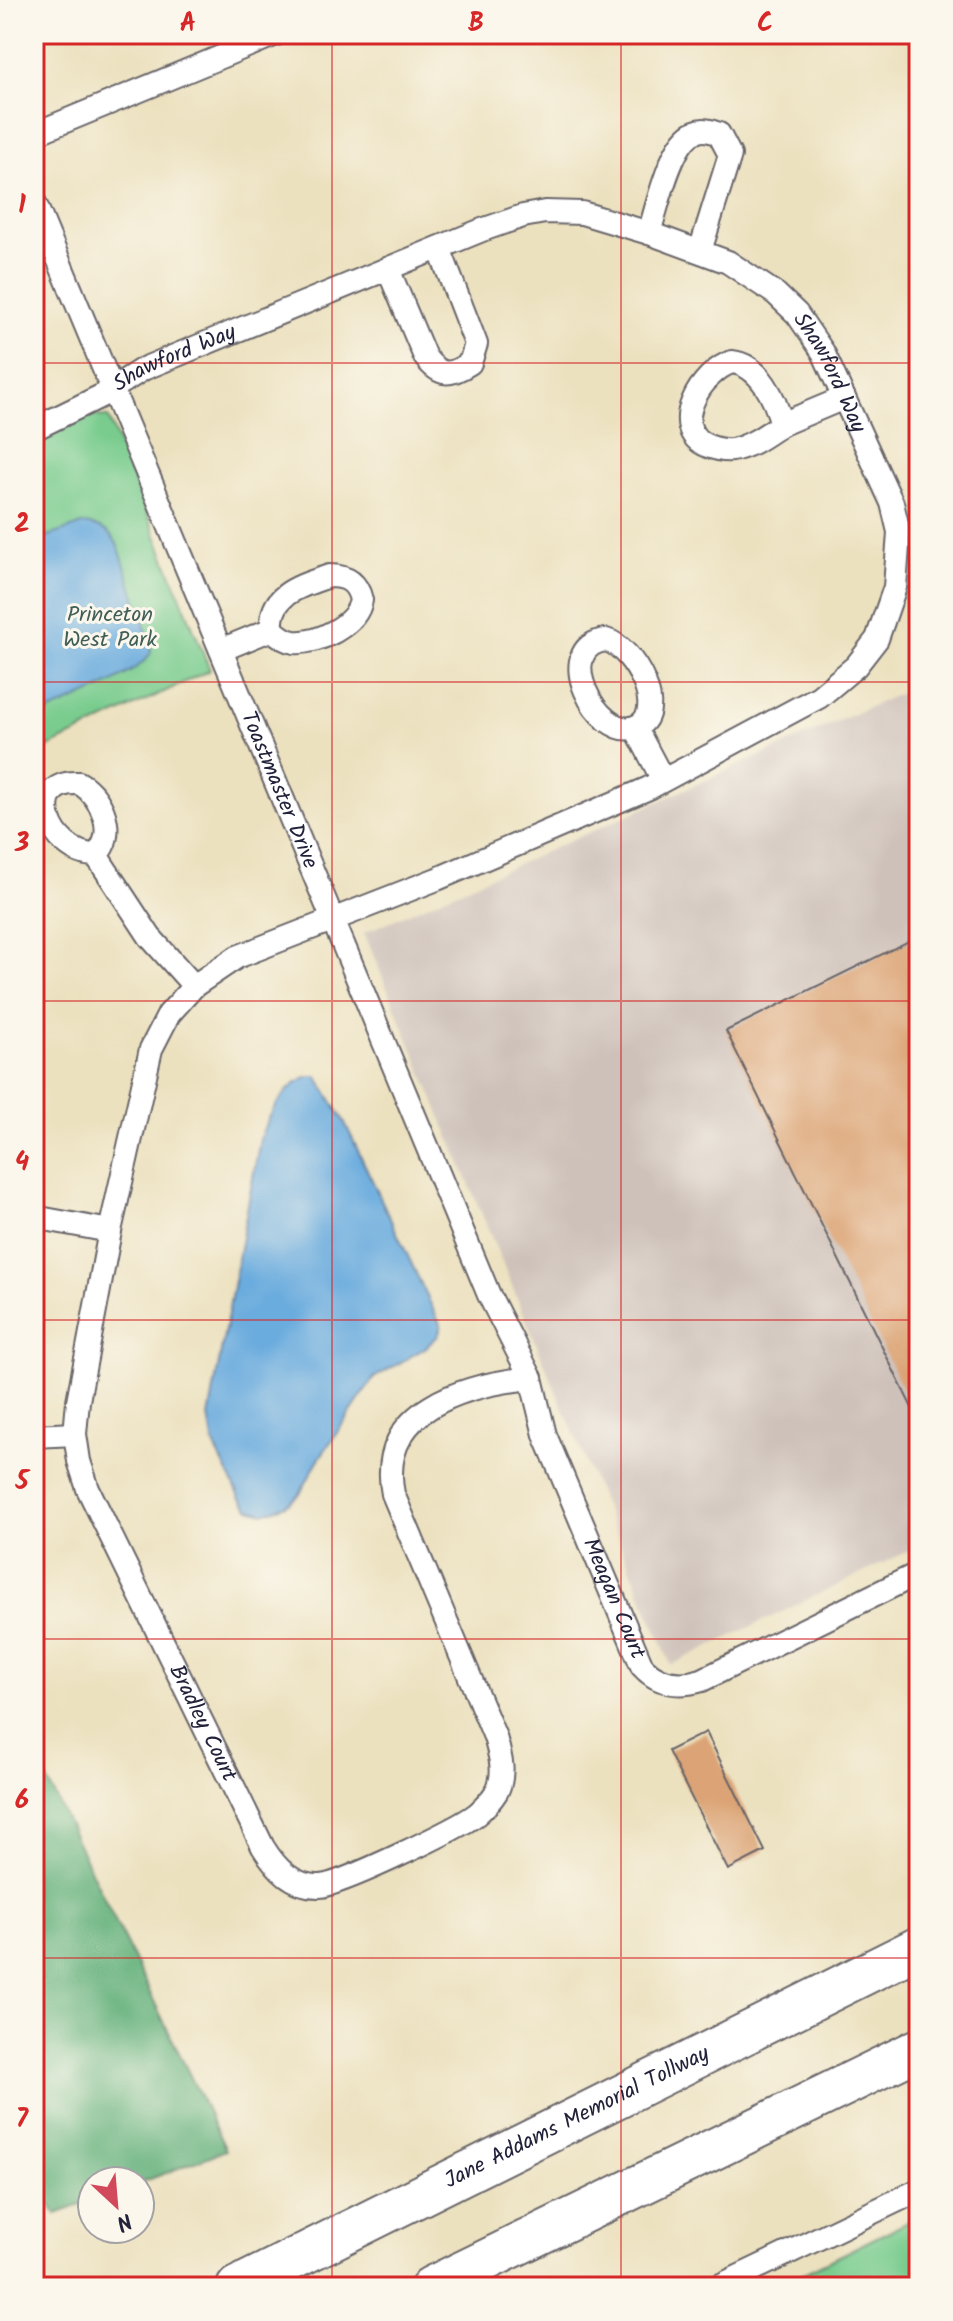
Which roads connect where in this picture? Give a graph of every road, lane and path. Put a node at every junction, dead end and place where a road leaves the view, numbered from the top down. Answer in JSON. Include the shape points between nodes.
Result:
{"nodes":[{"id":1,"x":276,"y":34,"type":"edge"},
{"id":2,"x":34,"y":134,"type":"edge"},
{"id":3,"x":34,"y":201,"type":"edge"},
{"id":4,"x":649,"y":233,"type":"junction"},
{"id":5,"x":439,"y":248,"type":"junction"},
{"id":6,"x":700,"y":251,"type":"junction"},
{"id":7,"x":388,"y":269,"type":"junction"},
{"id":8,"x":113,"y":390,"type":"junction"},
{"id":9,"x":844,"y":398,"type":"junction"},
{"id":10,"x":782,"y":424,"type":"junction"},
{"id":11,"x":34,"y":429,"type":"edge"},
{"id":12,"x":272,"y":629,"type":"dead end"},
{"id":13,"x":221,"y":650,"type":"junction"},
{"id":14,"x":635,"y":727,"type":"dead end"},
{"id":15,"x":663,"y":780,"type":"junction"},
{"id":16,"x":96,"y":855,"type":"dead end"},
{"id":17,"x":334,"y":920,"type":"junction"},
{"id":18,"x":194,"y":986,"type":"junction"},
{"id":19,"x":34,"y":1217,"type":"edge"},
{"id":20,"x":110,"y":1231,"type":"junction"},
{"id":21,"x":531,"y":1378,"type":"junction"},
{"id":22,"x":75,"y":1434,"type":"junction"},
{"id":23,"x":34,"y":1436,"type":"edge"},
{"id":24,"x":919,"y":1573,"type":"edge"},
{"id":25,"x":919,"y":1947,"type":"edge"},
{"id":26,"x":919,"y":2049,"type":"edge"},
{"id":27,"x":919,"y":2190,"type":"edge"},
{"id":28,"x":237,"y":2287,"type":"edge"},
{"id":29,"x":431,"y":2287,"type":"edge"},
{"id":30,"x":717,"y":2287,"type":"edge"}],
"edges":[{"from":1,"to":2,"type":"street"},
{"from":3,"to":8,"type":"street","name":"Toastmaster Drive"},
{"from":4,"to":5,"type":"street","name":"Shawford Way","via":[[582,213],[545,212]]},
{"from":4,"to":6,"type":"street","name":"Shawford Way"},
{"from":4,"to":6,"type":"street","via":[[683,140],[707,129],[719,134],[730,155]]},
{"from":5,"to":7,"type":"street","name":"Shawford Way"},
{"from":5,"to":7,"type":"street","via":[[476,344],[470,363],[458,371],[444,373],[425,357]]},
{"from":6,"to":9,"type":"street","name":"Shawford Way","via":[[756,279],[797,314],[823,352]]},
{"from":7,"to":8,"type":"street","name":"Shawford Way","via":[[143,369]]},
{"from":8,"to":11,"type":"street","name":"Shawford Way"},
{"from":8,"to":13,"type":"street","name":"Toastmaster Drive"},
{"from":9,"to":10,"type":"street"},
{"from":9,"to":15,"type":"street","name":"Shawford Way","via":[[892,503],[899,532],[895,587],[877,639],[856,666],[819,697]]},
{"from":10,"to":10,"type":"street","via":[[750,366],[732,362],[713,373],[687,417],[694,438],[723,451],[742,447]]},
{"from":12,"to":13,"type":"street"},
{"from":13,"to":17,"type":"street","name":"Toastmaster Drive"},
{"from":14,"to":15,"type":"street"},
{"from":15,"to":17,"type":"street","name":"Shawford Way"},
{"from":16,"to":18,"type":"street","via":[[150,937]]},
{"from":17,"to":18,"type":"street","name":"Bradley Court","via":[[237,957]]},
{"from":17,"to":21,"type":"street","name":"Toastmaster Drive","via":[[489,1295]]},
{"from":18,"to":20,"type":"street","name":"Bradley Court","via":[[169,1014],[151,1049]]},
{"from":19,"to":20,"type":"street"},
{"from":20,"to":22,"type":"street","name":"Bradley Court"},
{"from":21,"to":22,"type":"street","name":"Bradley Court","via":[[491,1382],[426,1410],[404,1429],[391,1459],[393,1494],[495,1737],[502,1761],[497,1790],[460,1824],[320,1886],[283,1874],[263,1847],[88,1489]]},
{"from":21,"to":24,"type":"street","name":"Meagan Court","via":[[545,1435],[628,1638],[642,1666],[657,1678],[675,1684],[702,1680]]},
{"from":22,"to":23,"type":"street"},
{"from":25,"to":28,"type":"highway","name":"Jane Addams Memorial Tollway"},
{"from":26,"to":29,"type":"highway"},
{"from":27,"to":30,"type":"street"}]}
